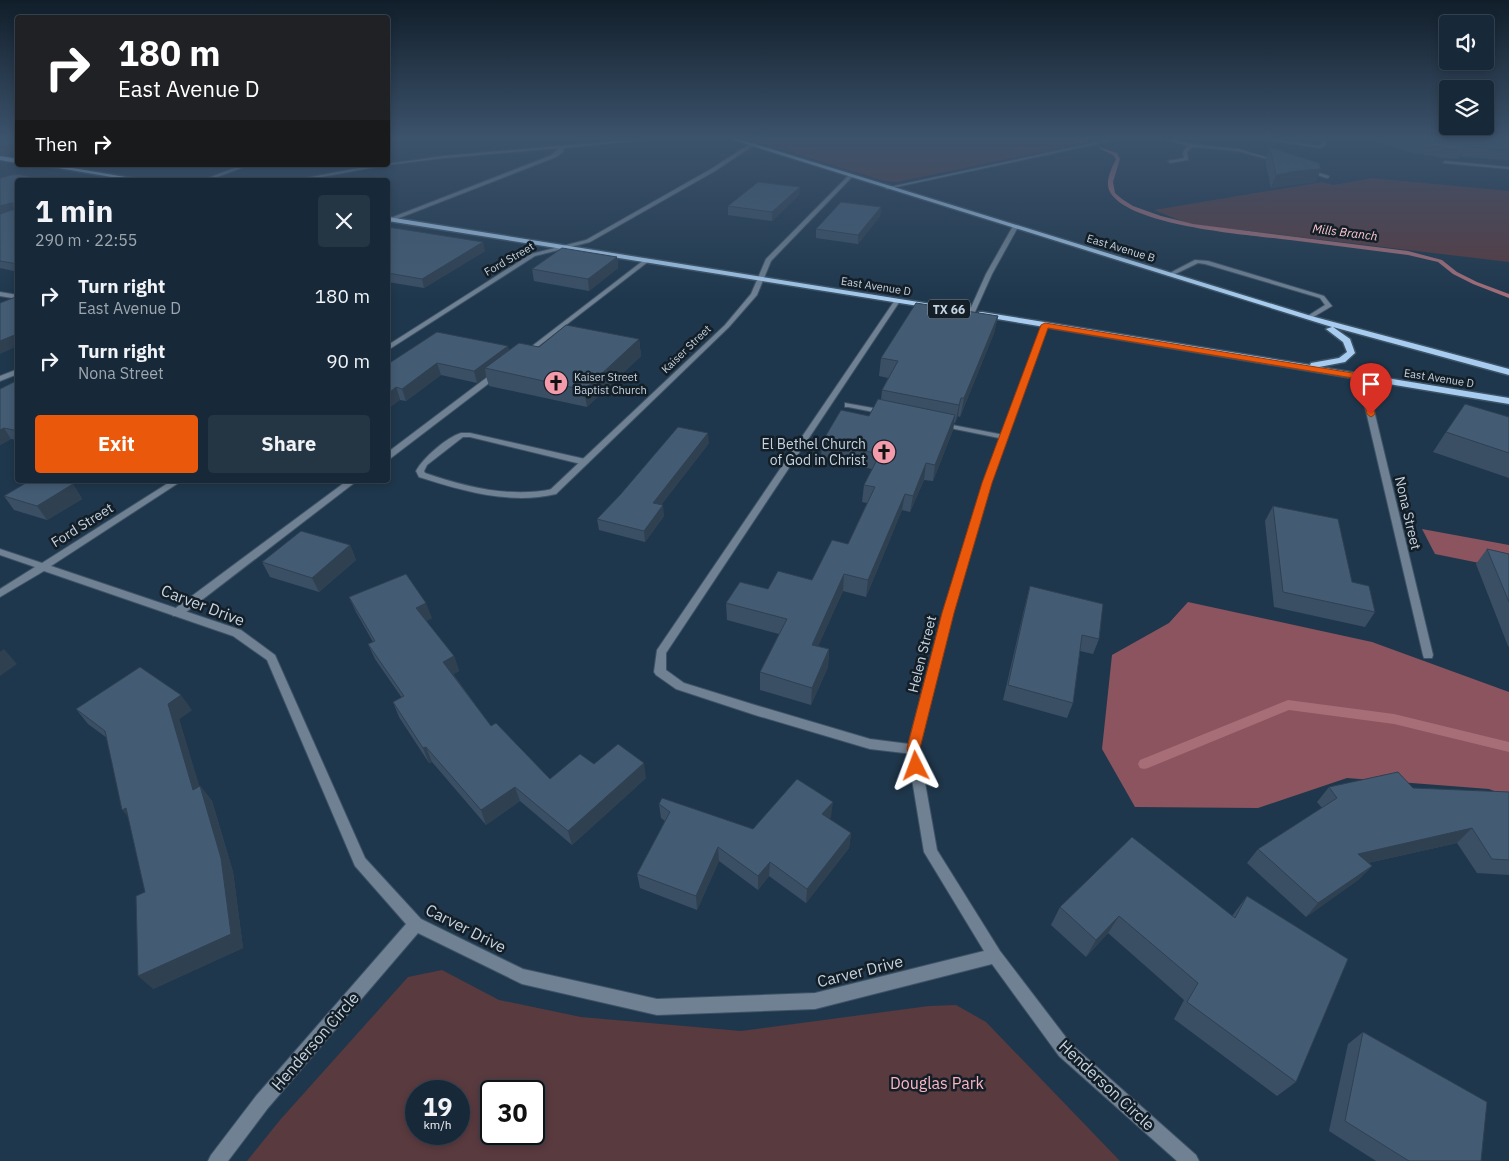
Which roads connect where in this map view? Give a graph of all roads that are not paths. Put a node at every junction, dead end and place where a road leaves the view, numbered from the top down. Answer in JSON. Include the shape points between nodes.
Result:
{"nodes":[{"id":1,"x":460,"y":192,"type":"edge"},
{"id":2,"x":674,"y":192,"type":"edge"},
{"id":3,"x":835,"y":192,"type":"edge"},
{"id":4,"x":901,"y":192,"type":"edge"},
{"id":5,"x":390,"y":219,"type":"edge"},
{"id":6,"x":390,"y":220,"type":"edge"},
{"id":7,"x":1015,"y":227,"type":"junction"},
{"id":8,"x":560,"y":247,"type":"junction"},
{"id":9,"x":646,"y":261,"type":"junction"},
{"id":10,"x":1169,"y":275,"type":"junction"},
{"id":11,"x":762,"y":279,"type":"junction"},
{"id":12,"x":0,"y":294,"type":"edge"},
{"id":13,"x":15,"y":296,"type":"edge"},
{"id":14,"x":897,"y":301,"type":"junction"},
{"id":15,"x":944,"y":308,"type":"edge"},
{"id":16,"x":963,"y":311,"type":"edge"},
{"id":17,"x":972,"y":312,"type":"junction"},
{"id":18,"x":1308,"y":318,"type":"junction"},
{"id":19,"x":1045,"y":325,"type":"junction"},
{"id":20,"x":390,"y":347,"type":"edge"},
{"id":21,"x":520,"y":357,"type":"edge"},
{"id":22,"x":1296,"y":366,"type":"junction"},
{"id":23,"x":505,"y":368,"type":"edge"},
{"id":24,"x":15,"y":372,"type":"edge"},
{"id":25,"x":1509,"y":372,"type":"edge"},
{"id":26,"x":1362,"y":377,"type":"junction"},
{"id":27,"x":0,"y":379,"type":"edge"},
{"id":28,"x":1509,"y":402,"type":"edge"},
{"id":29,"x":848,"y":405,"type":"dead end"},
{"id":30,"x":897,"y":415,"type":"edge"},
{"id":31,"x":926,"y":421,"type":"edge"},
{"id":32,"x":1004,"y":437,"type":"junction"},
{"id":33,"x":390,"y":454,"type":"edge"},
{"id":34,"x":585,"y":462,"type":"junction"},
{"id":35,"x":174,"y":483,"type":"edge"},
{"id":36,"x":350,"y":483,"type":"edge"},
{"id":37,"x":0,"y":552,"type":"edge"},
{"id":38,"x":42,"y":567,"type":"junction"},
{"id":39,"x":0,"y":594,"type":"edge"},
{"id":40,"x":177,"y":613,"type":"junction"},
{"id":41,"x":1428,"y":655,"type":"dead end"},
{"id":42,"x":914,"y":748,"type":"junction"},
{"id":43,"x":416,"y":924,"type":"junction"},
{"id":44,"x":995,"y":956,"type":"junction"},
{"id":45,"x":217,"y":1161,"type":"edge"},
{"id":46,"x":1190,"y":1161,"type":"edge"}],
"edges":[{"from":1,"to":5,"type":"street"},
{"from":2,"to":8,"type":"street","name":"Ford Street","via":[[588,241]]},
{"from":3,"to":11,"type":"street","name":"Kaiser Street","via":[[768,260]]},
{"from":4,"to":7,"type":"main road","name":"East Avenue B"},
{"from":6,"to":8,"type":"main road","name":"East Avenue D","number":"TX 66"},
{"from":7,"to":10,"type":"main road","name":"East Avenue B"},
{"from":7,"to":17,"type":"street"},
{"from":8,"to":9,"type":"main road","name":"East Avenue D","number":"TX 66"},
{"from":8,"to":20,"type":"street","name":"Ford Street","via":[[533,255]]},
{"from":9,"to":11,"type":"main road","name":"East Avenue D","number":"TX 66"},
{"from":9,"to":21,"type":"street"},
{"from":10,"to":18,"type":"main road","name":"East Avenue B"},
{"from":10,"to":18,"type":"street","via":[[1197,262],[1206,262],[1322,297],[1329,306]]},
{"from":11,"to":14,"type":"main road","name":"East Avenue D","number":"TX 66"},
{"from":11,"to":34,"type":"street","name":"Kaiser Street","via":[[754,295],[727,326]]},
{"from":12,"to":13,"type":"street"},
{"from":14,"to":15,"type":"main road","name":"East Avenue D","number":"TX 66"},
{"from":14,"to":42,"type":"street","via":[[661,653],[660,672],[680,686],[755,710],[870,744]]},
{"from":16,"to":17,"type":"main road","name":"East Avenue D","number":"TX 66"},
{"from":17,"to":19,"type":"main road","name":"East Avenue D","number":"TX 66"},
{"from":18,"to":22,"type":"main road","via":[[1343,336],[1350,345],[1351,353],[1342,360]]},
{"from":18,"to":25,"type":"main road","name":"East Avenue B"},
{"from":19,"to":22,"type":"main road","name":"East Avenue D","number":"TX 66"},
{"from":19,"to":32,"type":"street","name":"Helen Street"},
{"from":22,"to":26,"type":"main road","name":"East Avenue D","number":"TX 66"},
{"from":23,"to":33,"type":"street"},
{"from":24,"to":27,"type":"street"},
{"from":26,"to":28,"type":"main road","name":"East Avenue D","number":"TX 66"},
{"from":26,"to":41,"type":"street","name":"Nona Street"},
{"from":29,"to":30,"type":"street"},
{"from":31,"to":32,"type":"street"},
{"from":32,"to":42,"type":"street","name":"Helen Street","via":[[948,613]]},
{"from":34,"to":34,"type":"street","name":"Kaiser Street","via":[[460,435],[420,470],[428,477],[507,496],[536,498],[553,492]]},
{"from":35,"to":38,"type":"street","name":"Ford Street"},
{"from":36,"to":40,"type":"street"},
{"from":37,"to":38,"type":"street","name":"Carver Drive"},
{"from":38,"to":39,"type":"street","name":"Ford Street"},
{"from":38,"to":40,"type":"street","name":"Carver Drive"},
{"from":40,"to":43,"type":"street","name":"Carver Drive","via":[[237,633],[272,658],[360,862]]},
{"from":42,"to":44,"type":"street","name":"Helen Street","via":[[931,852]]},
{"from":43,"to":44,"type":"street","name":"Carver Drive","via":[[522,976],[656,1007],[815,1001]]},
{"from":43,"to":45,"type":"street","name":"Henderson Circle","via":[[262,1102]]},
{"from":44,"to":46,"type":"street","name":"Henderson Circle","via":[[1065,1050]]}]}
